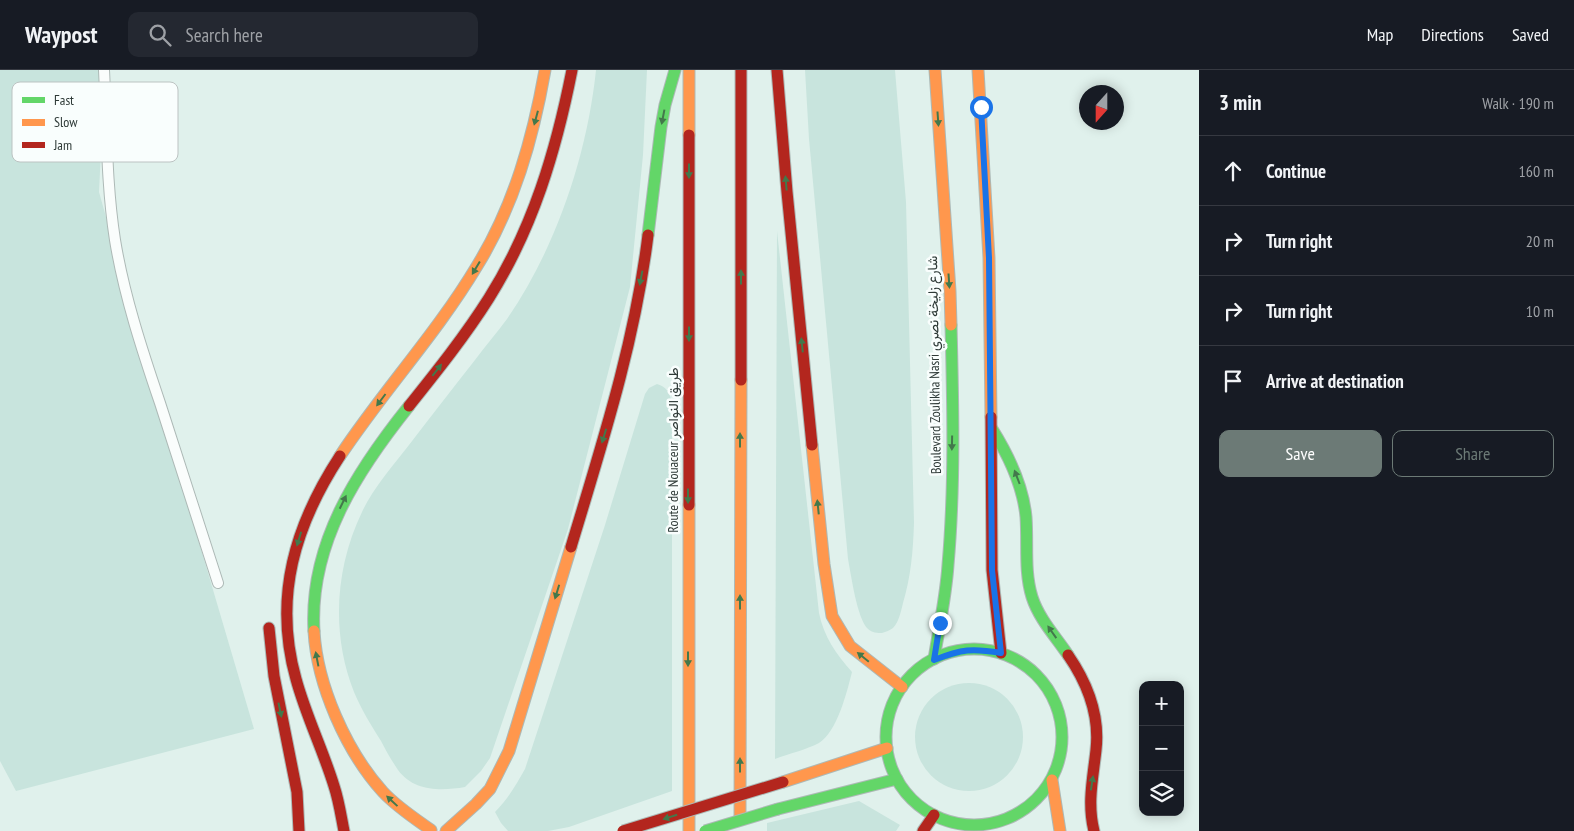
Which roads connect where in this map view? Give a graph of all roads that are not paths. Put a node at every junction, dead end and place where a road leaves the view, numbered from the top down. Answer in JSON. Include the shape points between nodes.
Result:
{"nodes":[{"id":1,"x":545,"y":70,"type":"edge"},
{"id":2,"x":572,"y":70,"type":"edge"},
{"id":3,"x":676,"y":70,"type":"edge"},
{"id":4,"x":689,"y":70,"type":"edge"},
{"id":5,"x":741,"y":70,"type":"edge"},
{"id":6,"x":777,"y":70,"type":"edge"},
{"id":7,"x":935,"y":70,"type":"edge"},
{"id":8,"x":978,"y":70,"type":"edge"},
{"id":9,"x":107,"y":162,"type":"edge"},
{"id":10,"x":992,"y":427,"type":"junction"},
{"id":11,"x":292,"y":562,"type":"junction"},
{"id":12,"x":218,"y":583,"type":"dead end"},
{"id":13,"x":276,"y":590,"type":"dead end"},
{"id":14,"x":270,"y":614,"type":"dead end"},
{"id":15,"x":1001,"y":653,"type":"junction"},
{"id":16,"x":934,"y":660,"type":"junction"},
{"id":17,"x":902,"y":686,"type":"junction"},
{"id":18,"x":887,"y":748,"type":"junction"},
{"id":19,"x":897,"y":779,"type":"junction"},
{"id":20,"x":1052,"y":780,"type":"junction"},
{"id":21,"x":934,"y":815,"type":"junction"},
{"id":22,"x":986,"y":828,"type":"edge"},
{"id":23,"x":412,"y":830,"type":"edge"},
{"id":24,"x":433,"y":830,"type":"edge"},
{"id":25,"x":299,"y":831,"type":"edge"},
{"id":26,"x":344,"y":831,"type":"edge"},
{"id":27,"x":446,"y":831,"type":"edge"},
{"id":28,"x":623,"y":831,"type":"edge"},
{"id":29,"x":688,"y":831,"type":"edge"},
{"id":30,"x":705,"y":831,"type":"edge"},
{"id":31,"x":740,"y":831,"type":"edge"},
{"id":32,"x":923,"y":831,"type":"edge"},
{"id":33,"x":1060,"y":831,"type":"edge"},
{"id":34,"x":1094,"y":831,"type":"edge"}],
"edges":[{"from":1,"to":11,"type":"main road","one_way":true,"via":[[523,166],[502,219],[459,293],[323,483],[300,533]]},
{"from":24,"to":2,"type":"main road","one_way":true,"via":[[391,800],[376,784],[363,767],[330,704],[316,655],[313,629],[321,554],[344,499],[361,470],[472,324],[509,265],[548,173]]},
{"from":3,"to":27,"type":"main road","one_way":true,"via":[[661,127],[645,259],[629,344],[512,742],[490,789]]},
{"from":4,"to":29,"type":"main road","name":"Route de Nouaceur طريق النواصر","one_way":true},
{"from":31,"to":5,"type":"main road","one_way":true},
{"from":17,"to":6,"type":"main road","one_way":true,"via":[[850,646],[832,616],[821,535]]},
{"from":7,"to":16,"type":"main road","name":"Boulevard Zoulikha Nasri شارع زليخة نصري","one_way":true,"via":[[950,291],[953,406],[948,567]]},
{"from":8,"to":10,"type":"main road","via":[[989,258]]},
{"from":9,"to":12,"type":"lane","via":[[115,240],[125,288]]},
{"from":10,"to":15,"type":"main road","via":[[992,570]]},
{"from":34,"to":10,"type":"main road","one_way":true,"via":[[1090,812],[1097,741],[1093,706],[1080,673],[1046,624],[1032,596],[1023,496],[1011,463]]},
{"from":11,"to":13,"type":"main road"},
{"from":11,"to":26,"type":"main road","via":[[286,612],[291,663],[305,711],[334,785]]},
{"from":14,"to":25,"type":"main road","one_way":true,"via":[[271,659],[298,800]]},
{"from":15,"to":16,"type":"main road","via":[[978,649],[955,652]]},
{"from":15,"to":20,"type":"main road","via":[[1031,670],[1053,697],[1059,713],[1062,747]]},
{"from":16,"to":17,"type":"main road"},
{"from":17,"to":18,"type":"main road","via":[[890,712]]},
{"from":18,"to":19,"type":"main road"},
{"from":18,"to":28,"type":"main road","one_way":true,"bridge":true},
{"from":19,"to":21,"type":"main road","via":[[913,800]]},
{"from":19,"to":30,"type":"main road","bridge":true},
{"from":20,"to":22,"type":"main road","via":[[1023,811]]},
{"from":20,"to":33,"type":"main road"},
{"from":21,"to":22,"type":"main road"},
{"from":21,"to":32,"type":"main road"},
{"from":23,"to":24,"type":"main road"}]}
